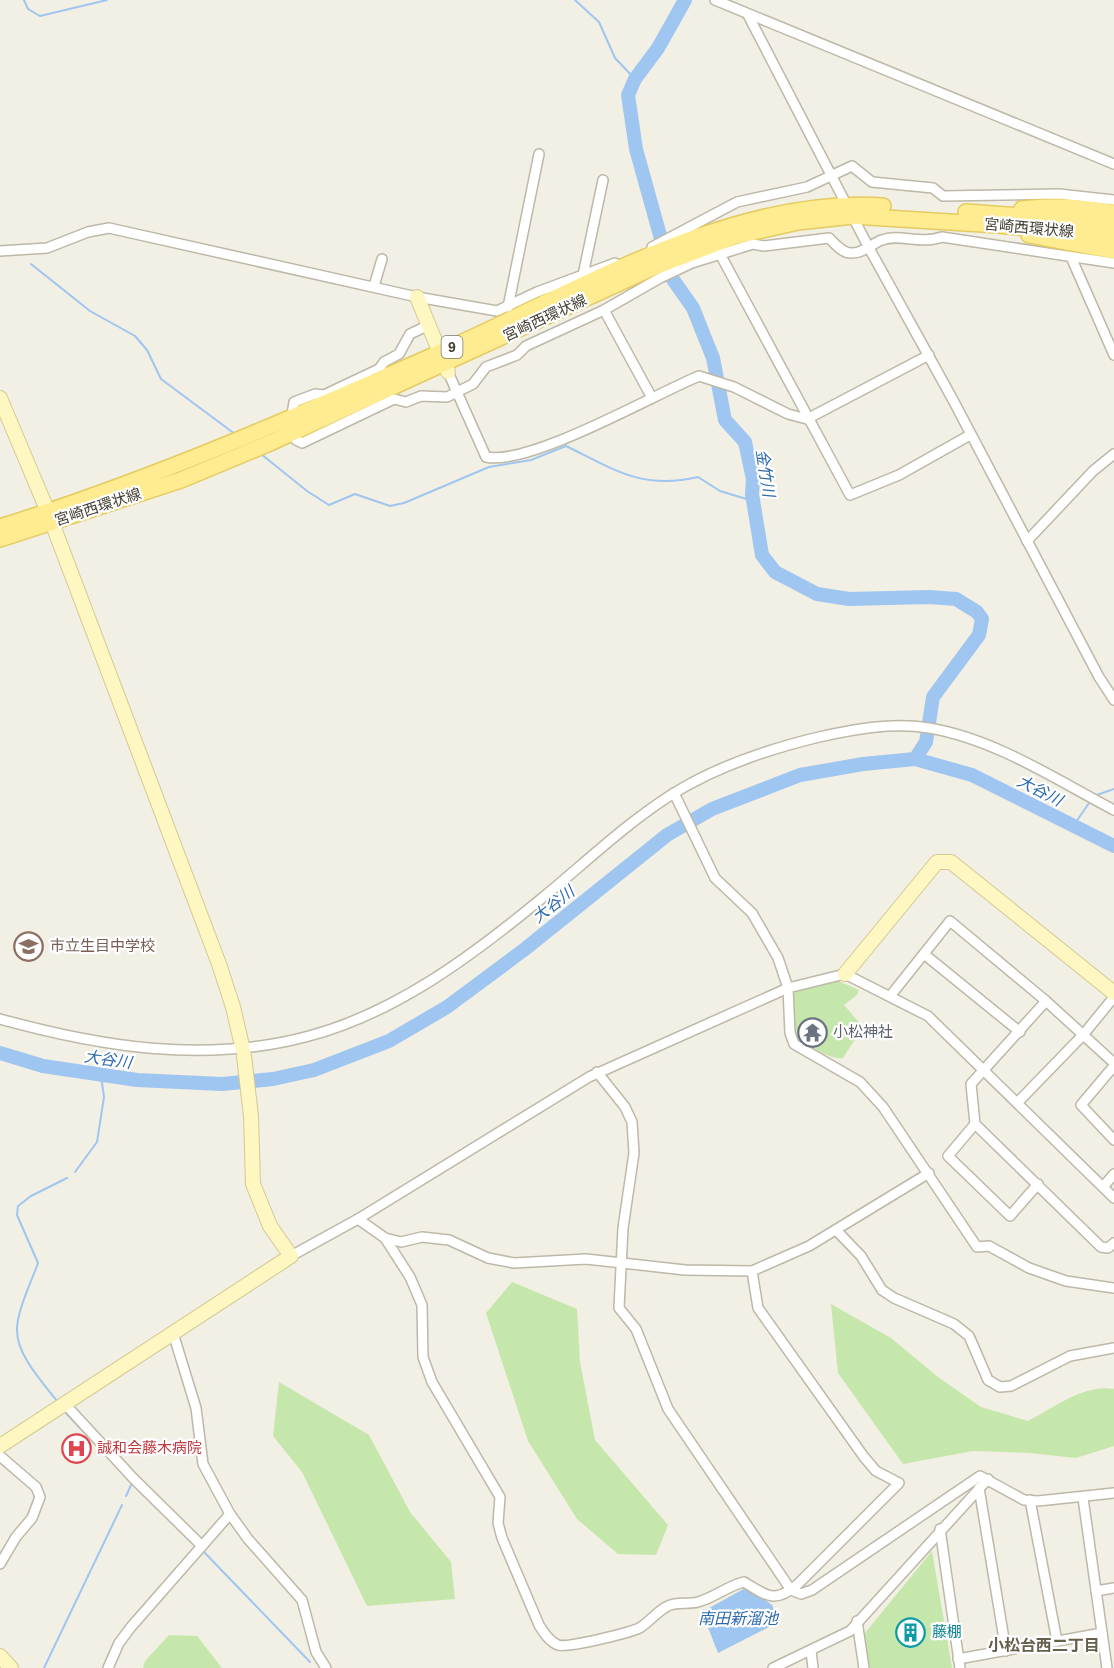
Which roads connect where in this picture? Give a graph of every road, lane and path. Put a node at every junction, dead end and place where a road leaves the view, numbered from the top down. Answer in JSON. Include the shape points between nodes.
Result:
{"nodes":[{"id":1,"x":715,"y":0,"type":"edge"},
{"id":2,"x":748,"y":15,"type":"junction"},
{"id":3,"x":539,"y":154,"type":"dead end"},
{"id":4,"x":1114,"y":164,"type":"edge"},
{"id":5,"x":831,"y":177,"type":"junction"},
{"id":6,"x":603,"y":180,"type":"dead end"},
{"id":7,"x":1114,"y":200,"type":"edge"},
{"id":8,"x":850,"y":210,"type":"junction"},
{"id":9,"x":1114,"y":213,"type":"edge"},
{"id":10,"x":991,"y":219,"type":"junction"},
{"id":11,"x":1114,"y":226,"type":"edge"},
{"id":12,"x":1114,"y":236,"type":"edge"},
{"id":13,"x":687,"y":248,"type":"junction"},
{"id":14,"x":869,"y":249,"type":"junction"},
{"id":15,"x":0,"y":251,"type":"edge"},
{"id":16,"x":1114,"y":251,"type":"edge"},
{"id":17,"x":720,"y":254,"type":"junction"},
{"id":18,"x":1071,"y":257,"type":"junction"},
{"id":19,"x":382,"y":259,"type":"dead end"},
{"id":20,"x":653,"y":263,"type":"junction"},
{"id":21,"x":1114,"y":263,"type":"edge"},
{"id":22,"x":584,"y":275,"type":"junction"},
{"id":23,"x":374,"y":286,"type":"junction"},
{"id":24,"x":417,"y":297,"type":"junction"},
{"id":25,"x":508,"y":307,"type":"junction"},
{"id":26,"x":603,"y":310,"type":"junction"},
{"id":27,"x":429,"y":325,"type":"junction"},
{"id":28,"x":929,"y":355,"type":"junction"},
{"id":29,"x":1114,"y":355,"type":"edge"},
{"id":30,"x":445,"y":362,"type":"junction"},
{"id":31,"x":457,"y":391,"type":"junction"},
{"id":32,"x":0,"y":398,"type":"edge"},
{"id":33,"x":652,"y":398,"type":"junction"},
{"id":34,"x":292,"y":415,"type":"junction"},
{"id":35,"x":807,"y":419,"type":"junction"},
{"id":36,"x":293,"y":433,"type":"junction"},
{"id":37,"x":970,"y":435,"type":"junction"},
{"id":38,"x":1114,"y":454,"type":"edge"},
{"id":39,"x":50,"y":517,"type":"junction"},
{"id":40,"x":0,"y":527,"type":"edge"},
{"id":41,"x":0,"y":539,"type":"edge"},
{"id":42,"x":1027,"y":541,"type":"junction"},
{"id":43,"x":1114,"y":700,"type":"edge"},
{"id":44,"x":675,"y":795,"type":"junction"},
{"id":45,"x":1114,"y":810,"type":"edge"},
{"id":46,"x":924,"y":954,"type":"junction"},
{"id":47,"x":845,"y":974,"type":"junction"},
{"id":48,"x":788,"y":988,"type":"junction"},
{"id":49,"x":891,"y":995,"type":"junction"},
{"id":50,"x":1114,"y":995,"type":"edge"},
{"id":51,"x":1046,"y":1001,"type":"junction"},
{"id":52,"x":0,"y":1020,"type":"edge"},
{"id":53,"x":1020,"y":1032,"type":"junction"},
{"id":54,"x":1083,"y":1035,"type":"junction"},
{"id":55,"x":244,"y":1053,"type":"junction"},
{"id":56,"x":1114,"y":1065,"type":"edge"},
{"id":57,"x":985,"y":1069,"type":"junction"},
{"id":58,"x":597,"y":1072,"type":"junction"},
{"id":59,"x":1018,"y":1102,"type":"junction"},
{"id":60,"x":975,"y":1124,"type":"junction"},
{"id":61,"x":1114,"y":1140,"type":"edge"},
{"id":62,"x":929,"y":1173,"type":"junction"},
{"id":63,"x":1114,"y":1174,"type":"edge"},
{"id":64,"x":1038,"y":1184,"type":"junction"},
{"id":65,"x":1103,"y":1187,"type":"junction"},
{"id":66,"x":1114,"y":1198,"type":"edge"},
{"id":67,"x":358,"y":1219,"type":"junction"},
{"id":68,"x":836,"y":1230,"type":"junction"},
{"id":69,"x":385,"y":1238,"type":"junction"},
{"id":70,"x":1114,"y":1243,"type":"edge"},
{"id":71,"x":291,"y":1256,"type":"junction"},
{"id":72,"x":623,"y":1263,"type":"junction"},
{"id":73,"x":752,"y":1271,"type":"junction"},
{"id":74,"x":1114,"y":1288,"type":"edge"},
{"id":75,"x":173,"y":1333,"type":"junction"},
{"id":76,"x":1114,"y":1348,"type":"edge"},
{"id":77,"x":65,"y":1404,"type":"junction"},
{"id":78,"x":0,"y":1446,"type":"edge"},
{"id":79,"x":0,"y":1456,"type":"edge"},
{"id":80,"x":988,"y":1479,"type":"junction"},
{"id":81,"x":979,"y":1488,"type":"junction"},
{"id":82,"x":1114,"y":1493,"type":"edge"},
{"id":83,"x":1083,"y":1498,"type":"junction"},
{"id":84,"x":1030,"y":1500,"type":"junction"},
{"id":85,"x":230,"y":1514,"type":"junction"},
{"id":86,"x":940,"y":1529,"type":"junction"},
{"id":87,"x":202,"y":1546,"type":"junction"},
{"id":88,"x":0,"y":1564,"type":"edge"},
{"id":89,"x":1114,"y":1588,"type":"edge"},
{"id":90,"x":791,"y":1590,"type":"junction"},
{"id":91,"x":1096,"y":1591,"type":"junction"},
{"id":92,"x":857,"y":1621,"type":"junction"},
{"id":93,"x":1102,"y":1633,"type":"junction"},
{"id":94,"x":1057,"y":1641,"type":"junction"},
{"id":95,"x":811,"y":1651,"type":"junction"},
{"id":96,"x":1006,"y":1651,"type":"junction"},
{"id":97,"x":0,"y":1656,"type":"edge"},
{"id":98,"x":959,"y":1664,"type":"edge"},
{"id":99,"x":11,"y":1668,"type":"edge"},
{"id":100,"x":108,"y":1668,"type":"edge"},
{"id":101,"x":326,"y":1668,"type":"edge"},
{"id":102,"x":773,"y":1668,"type":"edge"},
{"id":103,"x":813,"y":1668,"type":"edge"},
{"id":104,"x":864,"y":1668,"type":"edge"},
{"id":105,"x":1107,"y":1668,"type":"edge"}],
"edges":[{"from":1,"to":2,"type":"street"},
{"from":2,"to":4,"type":"street"},
{"from":2,"to":5,"type":"street"},
{"from":3,"to":25,"type":"street"},
{"from":5,"to":7,"type":"street","via":[[852,166],[872,182],[933,188],[943,196],[1059,194]]},
{"from":5,"to":8,"type":"street"},
{"from":5,"to":13,"type":"street","via":[[807,187],[737,202]]},
{"from":6,"to":22,"type":"street"},
{"from":8,"to":10,"type":"main road","name":"宮崎西環状線","number":"9"},
{"from":8,"to":13,"type":"main road","name":"宮崎西環状線","number":"9","via":[[796,210],[767,216],[716,230]]},
{"from":8,"to":14,"type":"street"},
{"from":9,"to":10,"type":"main road","via":[[1042,206]]},
{"from":10,"to":11,"type":"main road","name":"宮崎西環状線","number":"9","via":[[1051,218]]},
{"from":10,"to":12,"type":"main road","name":"宮崎西環状線","number":"9"},
{"from":10,"to":16,"type":"main road","via":[[1046,240]]},
{"from":13,"to":17,"type":"street"},
{"from":13,"to":20,"type":"main road","name":"宮崎西環状線","number":"9"},
{"from":13,"to":20,"type":"street"},
{"from":14,"to":17,"type":"street","via":[[846,252],[829,238],[753,244]]},
{"from":14,"to":18,"type":"street","via":[[882,239],[929,242],[942,237]]},
{"from":14,"to":28,"type":"street"},
{"from":15,"to":23,"type":"street","via":[[47,248],[109,228]]},
{"from":17,"to":35,"type":"street"},
{"from":18,"to":21,"type":"street"},
{"from":18,"to":29,"type":"street"},
{"from":19,"to":23,"type":"street"},
{"from":20,"to":22,"type":"street"},
{"from":20,"to":26,"type":"street"},
{"from":20,"to":30,"type":"main road","name":"宮崎西環状線","number":"9"},
{"from":22,"to":25,"type":"street"},
{"from":23,"to":24,"type":"street"},
{"from":24,"to":25,"type":"street","via":[[497,311]]},
{"from":24,"to":27,"type":"street"},
{"from":26,"to":31,"type":"street","via":[[486,367],[473,384]]},
{"from":26,"to":33,"type":"street"},
{"from":27,"to":30,"type":"street"},
{"from":27,"to":34,"type":"street","via":[[410,334],[399,354],[379,369],[324,395],[315,394],[294,402]]},
{"from":28,"to":35,"type":"street"},
{"from":28,"to":37,"type":"street"},
{"from":30,"to":31,"type":"street"},
{"from":30,"to":34,"type":"main road","name":"宮崎西環状線","number":"9"},
{"from":30,"to":36,"type":"main road","name":"宮崎西環状線","number":"9"},
{"from":31,"to":33,"type":"street","via":[[486,457],[494,458],[535,451]]},
{"from":31,"to":36,"type":"street","via":[[447,397],[421,396],[406,402],[394,399],[302,443]]},
{"from":32,"to":39,"type":"street"},
{"from":33,"to":35,"type":"street","via":[[699,376]]},
{"from":34,"to":39,"type":"main road","name":"宮崎西環状線","number":"9"},
{"from":35,"to":37,"type":"street","via":[[850,495],[899,475]]},
{"from":36,"to":39,"type":"main road","name":"宮崎西環状線","number":"9","via":[[182,480]]},
{"from":37,"to":42,"type":"street"},
{"from":38,"to":42,"type":"street"},
{"from":39,"to":40,"type":"main road","name":"宮崎西環状線","number":"9"},
{"from":39,"to":41,"type":"main road","name":"宮崎西環状線","number":"9"},
{"from":39,"to":55,"type":"street","via":[[219,964]]},
{"from":42,"to":43,"type":"street"},
{"from":44,"to":45,"type":"street","via":[[776,749],[857,728],[915,726],[968,738],[999,750]]},
{"from":44,"to":48,"type":"street","via":[[715,878],[761,924]]},
{"from":44,"to":55,"type":"street","via":[[624,829],[475,951],[436,977],[361,1018],[313,1036]]},
{"from":46,"to":49,"type":"street"},
{"from":46,"to":51,"type":"street","via":[[950,921]]},
{"from":46,"to":53,"type":"street"},
{"from":47,"to":48,"type":"street"},
{"from":47,"to":49,"type":"street"},
{"from":47,"to":50,"type":"street","via":[[937,862],[951,862]]},
{"from":48,"to":58,"type":"street"},
{"from":48,"to":62,"type":"street","via":[[794,1044],[860,1082],[883,1107]]},
{"from":49,"to":57,"type":"street","via":[[928,1016]]},
{"from":50,"to":54,"type":"street"},
{"from":51,"to":53,"type":"street"},
{"from":51,"to":54,"type":"street"},
{"from":52,"to":55,"type":"street","via":[[117,1045]]},
{"from":53,"to":57,"type":"street"},
{"from":54,"to":56,"type":"street"},
{"from":54,"to":59,"type":"street"},
{"from":55,"to":71,"type":"street","via":[[253,1184],[270,1226]]},
{"from":56,"to":61,"type":"street","via":[[1081,1105]]},
{"from":57,"to":59,"type":"street"},
{"from":57,"to":60,"type":"street","via":[[971,1084]]},
{"from":58,"to":67,"type":"street"},
{"from":58,"to":72,"type":"street","via":[[632,1122],[634,1153],[623,1228]]},
{"from":59,"to":65,"type":"street"},
{"from":60,"to":64,"type":"street"},
{"from":60,"to":64,"type":"street","via":[[948,1156],[1010,1216]]},
{"from":62,"to":68,"type":"street"},
{"from":62,"to":74,"type":"street","via":[[977,1246],[988,1246],[1029,1268],[1066,1281]]},
{"from":63,"to":65,"type":"street"},
{"from":64,"to":70,"type":"street","via":[[1101,1246],[1108,1248]]},
{"from":65,"to":66,"type":"street"},
{"from":67,"to":69,"type":"street"},
{"from":67,"to":71,"type":"street"},
{"from":68,"to":73,"type":"street"},
{"from":68,"to":76,"type":"street","via":[[861,1256],[882,1290],[894,1299],[954,1324],[969,1336],[988,1380],[1000,1387],[1011,1386],[1070,1356]]},
{"from":69,"to":72,"type":"street","via":[[401,1242],[422,1237],[449,1240],[488,1258],[514,1263],[586,1259]]},
{"from":69,"to":90,"type":"street","via":[[410,1277],[422,1305],[423,1357],[432,1382],[500,1497],[498,1523],[502,1538],[546,1636],[559,1647],[573,1647],[601,1637],[630,1633],[665,1607],[700,1602],[744,1582],[769,1597]]},
{"from":71,"to":75,"type":"street"},
{"from":72,"to":73,"type":"street","via":[[685,1270]]},
{"from":72,"to":90,"type":"street","via":[[619,1308],[636,1329],[668,1409]]},
{"from":73,"to":90,"type":"street","via":[[758,1308],[864,1457],[876,1471],[899,1483]]},
{"from":75,"to":77,"type":"street"},
{"from":75,"to":85,"type":"street","via":[[196,1408],[203,1464]]},
{"from":77,"to":78,"type":"street"},
{"from":77,"to":87,"type":"street"},
{"from":79,"to":88,"type":"street","via":[[36,1487],[40,1497],[32,1518]]},
{"from":80,"to":81,"type":"street"},
{"from":80,"to":84,"type":"street"},
{"from":80,"to":90,"type":"street","via":[[980,1476],[812,1590],[801,1594]]},
{"from":81,"to":86,"type":"street"},
{"from":81,"to":96,"type":"street"},
{"from":82,"to":83,"type":"street"},
{"from":83,"to":84,"type":"street"},
{"from":83,"to":91,"type":"street"},
{"from":84,"to":94,"type":"street"},
{"from":85,"to":87,"type":"street"},
{"from":85,"to":101,"type":"street","via":[[302,1600],[316,1652]]},
{"from":86,"to":92,"type":"street"},
{"from":86,"to":98,"type":"street"},
{"from":87,"to":100,"type":"street","via":[[131,1627]]},
{"from":89,"to":91,"type":"street"},
{"from":91,"to":93,"type":"street"},
{"from":92,"to":95,"type":"street","via":[[850,1631]]},
{"from":92,"to":104,"type":"street"},
{"from":93,"to":94,"type":"street"},
{"from":93,"to":105,"type":"street"},
{"from":94,"to":96,"type":"street"},
{"from":95,"to":102,"type":"street"},
{"from":95,"to":103,"type":"street"},
{"from":96,"to":98,"type":"street"},
{"from":97,"to":99,"type":"street"}]}
